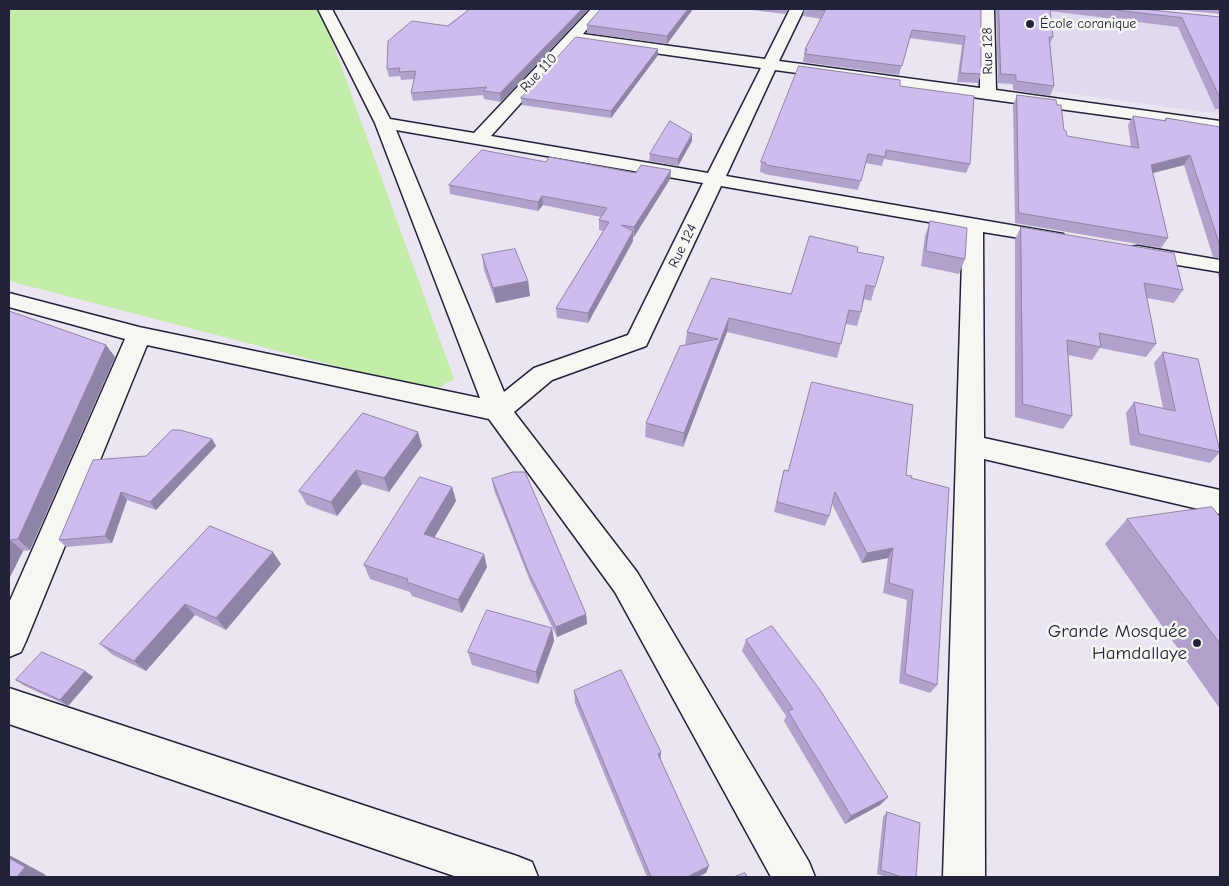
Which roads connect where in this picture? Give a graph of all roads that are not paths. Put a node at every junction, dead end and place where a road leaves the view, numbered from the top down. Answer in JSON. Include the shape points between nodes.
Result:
{"nodes":[{"id":1,"x":325,"y":9,"type":"edge"},
{"id":2,"x":598,"y":9,"type":"edge"},
{"id":3,"x":797,"y":9,"type":"edge"},
{"id":4,"x":987,"y":9,"type":"edge"},
{"id":5,"x":572,"y":37,"type":"junction"},
{"id":6,"x":770,"y":64,"type":"junction"},
{"id":7,"x":988,"y":94,"type":"junction"},
{"id":8,"x":384,"y":123,"type":"junction"},
{"id":9,"x":1220,"y":126,"type":"edge"},
{"id":10,"x":479,"y":138,"type":"junction"},
{"id":11,"x":715,"y":179,"type":"junction"},
{"id":12,"x":973,"y":223,"type":"junction"},
{"id":13,"x":1078,"y":242,"type":"edge"},
{"id":14,"x":1116,"y":248,"type":"edge"},
{"id":15,"x":1220,"y":266,"type":"edge"},
{"id":16,"x":9,"y":300,"type":"edge"},
{"id":17,"x":139,"y":335,"type":"junction"},
{"id":18,"x":498,"y":411,"type":"junction"},
{"id":19,"x":970,"y":445,"type":"junction"},
{"id":20,"x":1220,"y":502,"type":"edge"},
{"id":21,"x":9,"y":641,"type":"edge"},
{"id":22,"x":9,"y":706,"type":"edge"},
{"id":23,"x":516,"y":877,"type":"edge"},
{"id":24,"x":794,"y":877,"type":"edge"},
{"id":25,"x":964,"y":877,"type":"edge"}],
"edges":[{"from":1,"to":8,"type":"street"},
{"from":2,"to":5,"type":"street","name":"Rue 110"},
{"from":3,"to":6,"type":"street","name":"Rue 124"},
{"from":4,"to":7,"type":"street","name":"Rue 128"},
{"from":5,"to":6,"type":"street"},
{"from":5,"to":10,"type":"street","name":"Rue 110"},
{"from":6,"to":7,"type":"street"},
{"from":6,"to":11,"type":"street","name":"Rue 124"},
{"from":7,"to":9,"type":"street"},
{"from":8,"to":10,"type":"street"},
{"from":8,"to":18,"type":"street"},
{"from":10,"to":11,"type":"street"},
{"from":11,"to":12,"type":"street"},
{"from":11,"to":18,"type":"street","name":"Rue 124","via":[[637,340],[543,374]]},
{"from":12,"to":13,"type":"street"},
{"from":12,"to":19,"type":"street"},
{"from":14,"to":15,"type":"street"},
{"from":16,"to":17,"type":"street"},
{"from":17,"to":18,"type":"street"},
{"from":17,"to":21,"type":"street"},
{"from":18,"to":24,"type":"street","via":[[626,582]]},
{"from":19,"to":20,"type":"street"},
{"from":19,"to":25,"type":"street"},
{"from":22,"to":23,"type":"street"}]}
